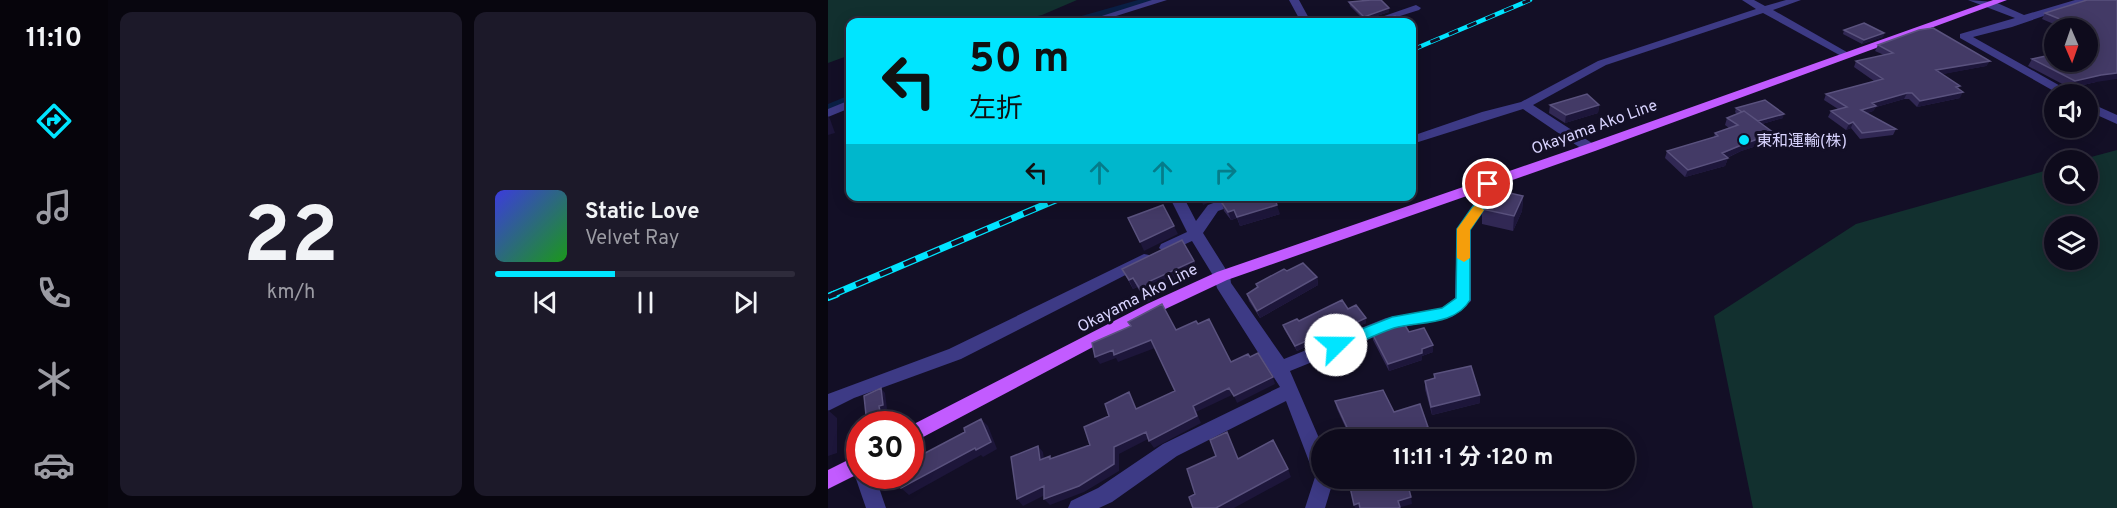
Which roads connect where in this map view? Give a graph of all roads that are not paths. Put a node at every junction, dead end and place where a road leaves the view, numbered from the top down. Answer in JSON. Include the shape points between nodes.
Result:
{"nodes":[{"id":1,"x":1162,"y":0,"type":"edge"},
{"id":2,"x":1294,"y":0,"type":"edge"},
{"id":3,"x":1747,"y":0,"type":"edge"},
{"id":4,"x":1796,"y":0,"type":"edge"},
{"id":5,"x":2085,"y":0,"type":"edge"},
{"id":6,"x":1988,"y":2,"type":"edge"},
{"id":7,"x":1416,"y":8,"type":"dead end"},
{"id":8,"x":1762,"y":9,"type":"junction"},
{"id":9,"x":1101,"y":18,"type":"edge"},
{"id":10,"x":1304,"y":18,"type":"edge"},
{"id":11,"x":1385,"y":18,"type":"edge"},
{"id":12,"x":2023,"y":18,"type":"junction"},
{"id":13,"x":1847,"y":55,"type":"junction"},
{"id":14,"x":2049,"y":84,"type":"edge"},
{"id":15,"x":1525,"y":105,"type":"junction"},
{"id":16,"x":846,"y":106,"type":"edge"},
{"id":17,"x":2098,"y":111,"type":"edge"},
{"id":18,"x":828,"y":113,"type":"edge"},
{"id":19,"x":2117,"y":120,"type":"edge"},
{"id":20,"x":1416,"y":139,"type":"edge"},
{"id":21,"x":1590,"y":148,"type":"junction"},
{"id":22,"x":1488,"y":184,"type":"junction"},
{"id":23,"x":1178,"y":201,"type":"edge"},
{"id":24,"x":1233,"y":201,"type":"edge"},
{"id":25,"x":1195,"y":234,"type":"junction"},
{"id":26,"x":1221,"y":276,"type":"junction"},
{"id":27,"x":1280,"y":368,"type":"junction"},
{"id":28,"x":1291,"y":390,"type":"junction"},
{"id":29,"x":828,"y":403,"type":"edge"},
{"id":30,"x":924,"y":429,"type":"edge"},
{"id":31,"x":1311,"y":442,"type":"edge"},
{"id":32,"x":846,"y":470,"type":"edge"},
{"id":33,"x":828,"y":480,"type":"edge"},
{"id":34,"x":869,"y":489,"type":"edge"},
{"id":35,"x":1321,"y":489,"type":"edge"},
{"id":36,"x":876,"y":508,"type":"edge"},
{"id":37,"x":1078,"y":508,"type":"edge"},
{"id":38,"x":1315,"y":508,"type":"edge"}],
"edges":[{"from":1,"to":9,"type":"street"},
{"from":2,"to":10,"type":"street"},
{"from":3,"to":8,"type":"street"},
{"from":4,"to":8,"type":"street"},
{"from":5,"to":12,"type":"street"},
{"from":6,"to":12,"type":"street"},
{"from":6,"to":13,"type":"main road","name":"Okayama Ako Line"},
{"from":7,"to":11,"type":"street"},
{"from":8,"to":13,"type":"street"},
{"from":8,"to":15,"type":"street","via":[[1602,63]]},
{"from":12,"to":14,"type":"street","via":[[1964,36]]},
{"from":13,"to":21,"type":"main road","name":"Okayama Ako Line"},
{"from":15,"to":20,"type":"street"},
{"from":15,"to":21,"type":"street"},
{"from":16,"to":18,"type":"street"},
{"from":17,"to":19,"type":"street"},
{"from":21,"to":22,"type":"main road","name":"Okayama Ako Line"},
{"from":22,"to":26,"type":"main road","name":"Okayama Ako Line"},
{"from":22,"to":27,"type":"street","via":[[1489,193],[1464,229],[1463,300],[1446,313],[1392,322]]},
{"from":23,"to":25,"type":"street"},
{"from":24,"to":25,"type":"street","via":[[1213,208]]},
{"from":25,"to":26,"type":"street"},
{"from":25,"to":29,"type":"street","via":[[955,354]]},
{"from":26,"to":27,"type":"street"},
{"from":26,"to":30,"type":"main road","name":"Okayama Ako Line"},
{"from":27,"to":28,"type":"street"},
{"from":28,"to":31,"type":"street"},
{"from":28,"to":37,"type":"street","via":[[1170,450],[1105,495]]},
{"from":32,"to":33,"type":"main road"},
{"from":34,"to":36,"type":"street"},
{"from":35,"to":38,"type":"street"}]}
